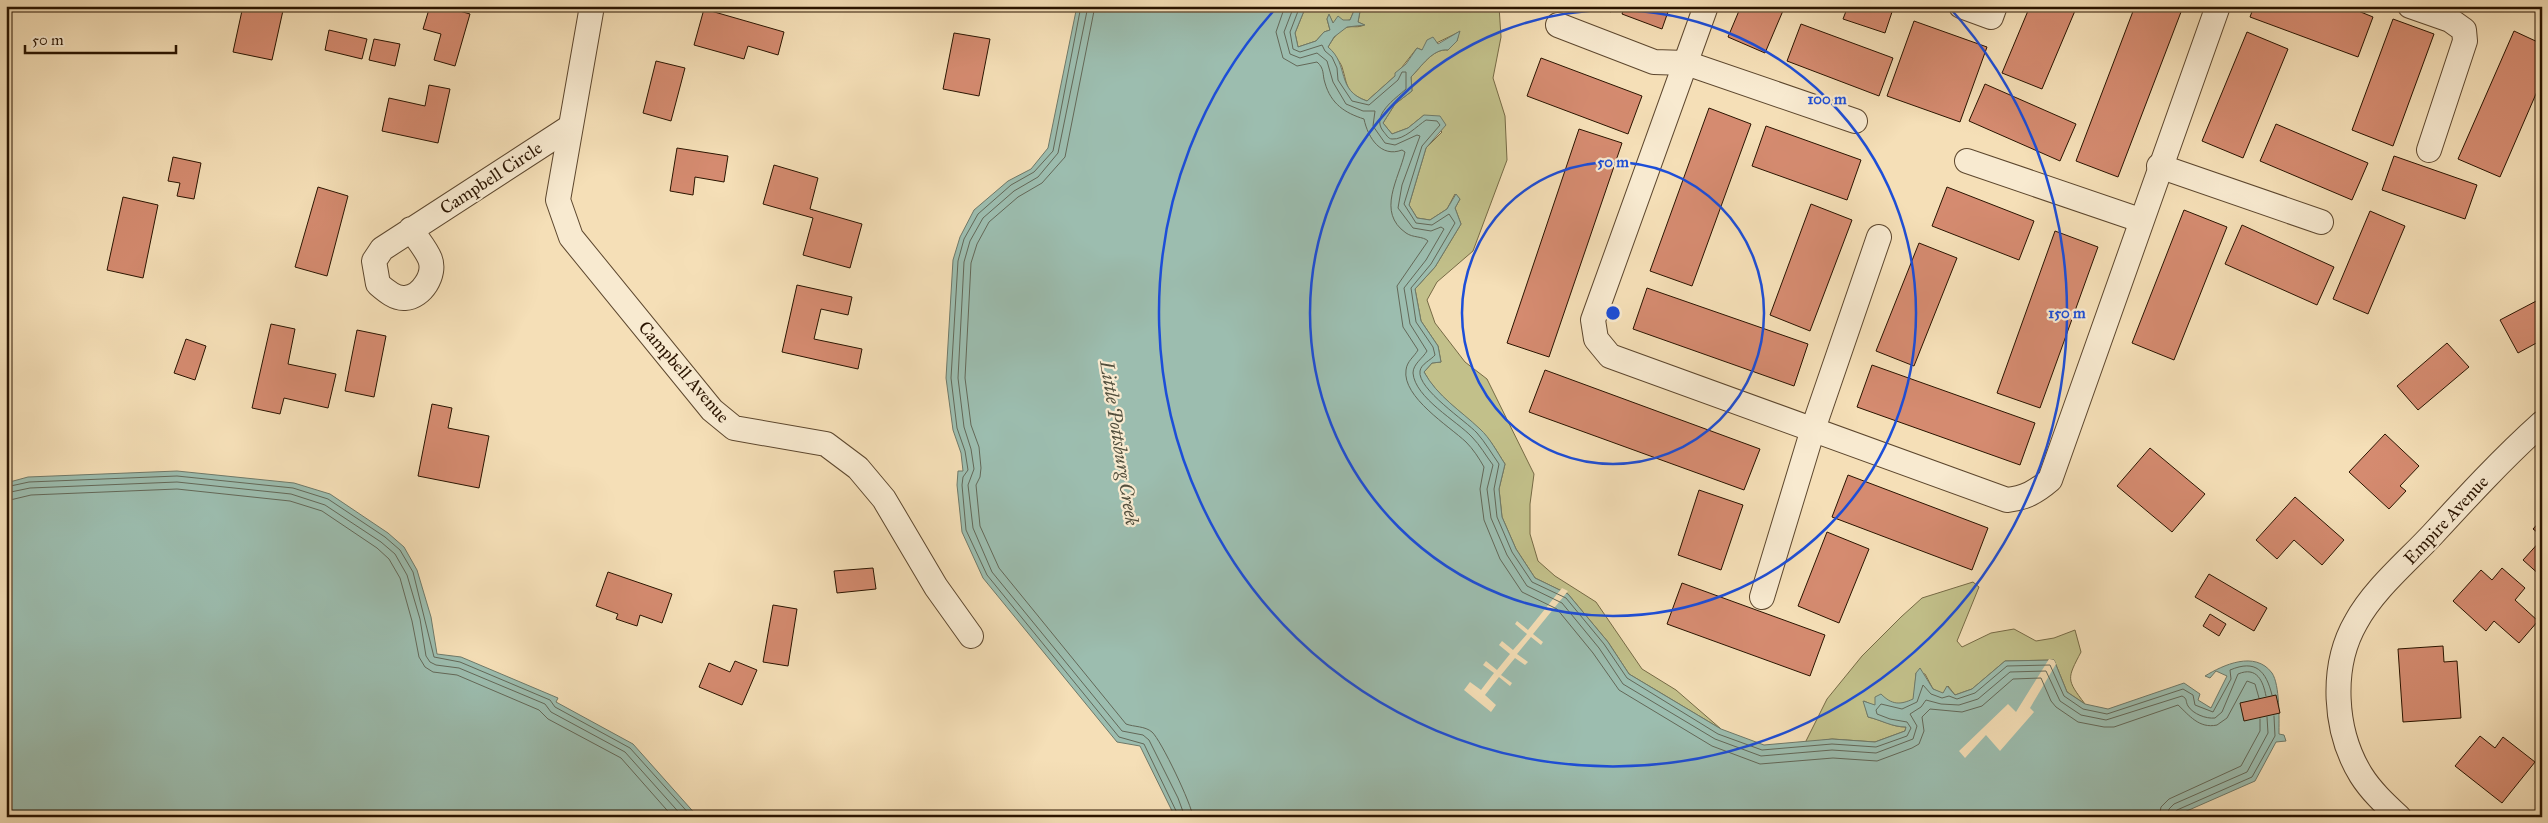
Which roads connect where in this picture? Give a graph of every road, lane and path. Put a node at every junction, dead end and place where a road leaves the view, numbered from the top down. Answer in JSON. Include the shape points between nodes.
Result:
{"nodes":[{"id":1,"x":592,"y":6,"type":"edge"},
{"id":2,"x":1706,"y":6,"type":"edge"},
{"id":3,"x":1961,"y":6,"type":"edge"},
{"id":4,"x":1995,"y":6,"type":"edge"},
{"id":5,"x":2218,"y":6,"type":"edge"},
{"id":6,"x":2410,"y":6,"type":"edge"},
{"id":7,"x":1558,"y":25,"type":"dead end"},
{"id":8,"x":1686,"y":63,"type":"junction"},
{"id":9,"x":1855,"y":121,"type":"dead end"},
{"id":10,"x":570,"y":127,"type":"junction"},
{"id":11,"x":2429,"y":150,"type":"dead end"},
{"id":12,"x":1967,"y":161,"type":"dead end"},
{"id":13,"x":2159,"y":166,"type":"junction"},
{"id":14,"x":2140,"y":220,"type":"junction"},
{"id":15,"x":2320,"y":222,"type":"dead end"},
{"id":16,"x":411,"y":229,"type":"dead end"},
{"id":17,"x":1879,"y":237,"type":"dead end"},
{"id":18,"x":2542,"y":423,"type":"edge"},
{"id":19,"x":1813,"y":429,"type":"junction"},
{"id":20,"x":1762,"y":597,"type":"dead end"},
{"id":21,"x":971,"y":636,"type":"dead end"},
{"id":22,"x":2399,"y":817,"type":"edge"}],
"edges":[{"from":1,"to":10,"type":"street","name":"Campbell Avenue"},
{"from":2,"to":8,"type":"street"},
{"from":3,"to":4,"type":"street","via":[[1992,17]]},
{"from":5,"to":13,"type":"street"},
{"from":6,"to":11,"type":"street","via":[[2450,20],[2464,30],[2465,40]]},
{"from":7,"to":8,"type":"street","via":[[1654,62]]},
{"from":8,"to":9,"type":"street"},
{"from":8,"to":19,"type":"street","via":[[1593,320],[1596,339],[1610,356]]},
{"from":10,"to":16,"type":"street","name":"Campbell Circle"},
{"from":10,"to":21,"type":"street","name":"Campbell Avenue","via":[[558,200],[571,237],[712,410],[734,428],[826,444],[858,468],[884,499],[936,587]]},
{"from":12,"to":14,"type":"street"},
{"from":13,"to":14,"type":"street"},
{"from":13,"to":15,"type":"street"},
{"from":14,"to":19,"type":"street","via":[[2050,480],[2034,493],[2007,500]]},
{"from":17,"to":19,"type":"street"},
{"from":18,"to":22,"type":"street","name":"Empire Avenue","via":[[2496,466],[2383,587],[2356,622],[2345,644],[2340,670],[2341,726],[2361,774]]},
{"from":19,"to":20,"type":"street"}]}
